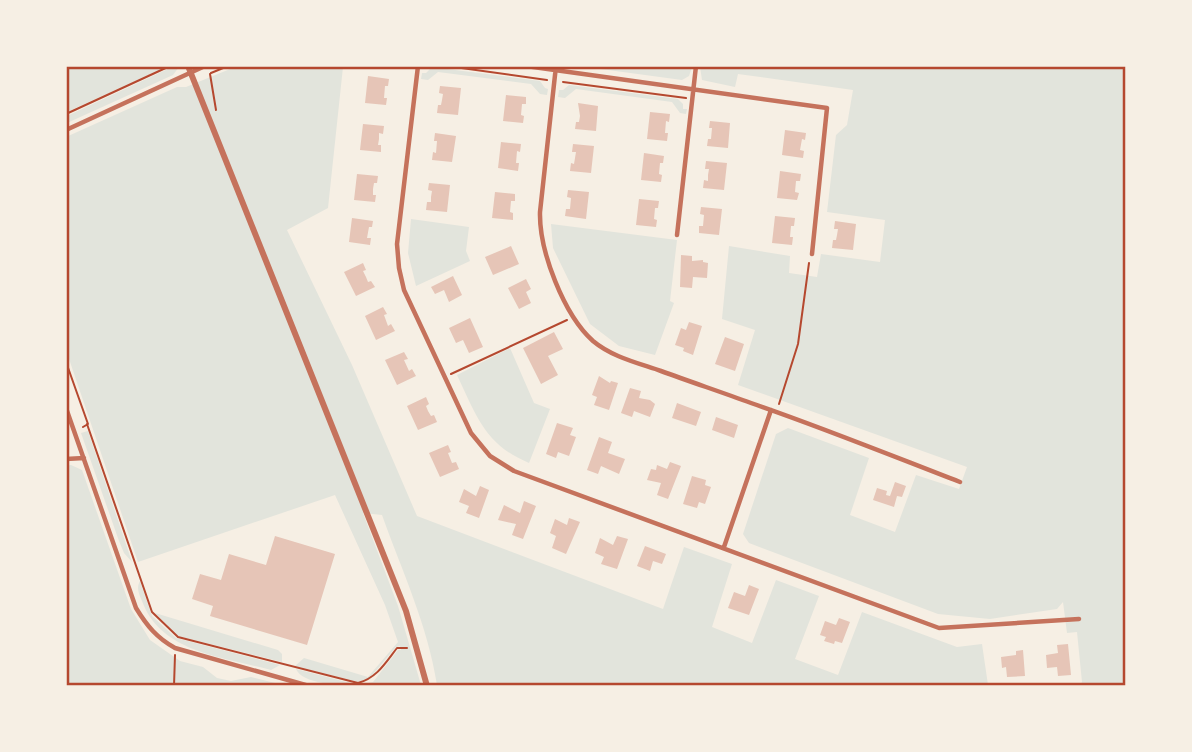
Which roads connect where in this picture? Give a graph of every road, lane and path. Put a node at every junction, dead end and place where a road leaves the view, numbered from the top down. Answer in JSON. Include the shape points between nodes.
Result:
{"nodes":[{"id":1,"x":170,"y":66,"type":"edge"},
{"id":2,"x":205,"y":66,"type":"edge"},
{"id":3,"x":228,"y":66,"type":"edge"},
{"id":4,"x":418,"y":66,"type":"edge"},
{"id":5,"x":447,"y":66,"type":"edge"},
{"id":6,"x":526,"y":66,"type":"edge"},
{"id":7,"x":696,"y":66,"type":"edge"},
{"id":8,"x":555,"y":68,"type":"edge"},
{"id":9,"x":189,"y":70,"type":"edge"},
{"id":10,"x":210,"y":73,"type":"dead end"},
{"id":11,"x":554,"y":81,"type":"junction"},
{"id":12,"x":693,"y":88,"type":"junction"},
{"id":13,"x":686,"y":99,"type":"dead end"},
{"id":14,"x":66,"y":114,"type":"edge"},
{"id":15,"x":66,"y":130,"type":"edge"},
{"id":16,"x":677,"y":235,"type":"dead end"},
{"id":17,"x":812,"y":254,"type":"joint"},
{"id":18,"x":574,"y":317,"type":"junction"},
{"id":19,"x":66,"y":362,"type":"edge"},
{"id":20,"x":445,"y":377,"type":"junction"},
{"id":21,"x":66,"y":408,"type":"edge"},
{"id":22,"x":774,"y":411,"type":"junction"},
{"id":23,"x":87,"y":424,"type":"junction"},
{"id":24,"x":75,"y":431,"type":"junction"},
{"id":25,"x":84,"y":458,"type":"junction"},
{"id":26,"x":66,"y":459,"type":"edge"},
{"id":27,"x":960,"y":482,"type":"dead end"},
{"id":28,"x":724,"y":547,"type":"junction"},
{"id":29,"x":1079,"y":619,"type":"dead end"},
{"id":30,"x":175,"y":648,"type":"junction"},
{"id":31,"x":418,"y":648,"type":"junction"},
{"id":32,"x":174,"y":685,"type":"edge"},
{"id":33,"x":309,"y":685,"type":"edge"},
{"id":34,"x":427,"y":685,"type":"edge"}],
"edges":[{"from":1,"to":14,"type":"path"},
{"from":2,"to":9,"type":"street"},
{"from":3,"to":10,"type":"path"},
{"from":4,"to":20,"type":"street","via":[[397,256],[404,290]]},
{"from":5,"to":11,"type":"path"},
{"from":6,"to":8,"type":"street"},
{"from":7,"to":12,"type":"street"},
{"from":8,"to":11,"type":"street"},
{"from":8,"to":12,"type":"street"},
{"from":9,"to":15,"type":"street"},
{"from":9,"to":31,"type":"street"},
{"from":11,"to":13,"type":"path"},
{"from":11,"to":18,"type":"street","via":[[540,226],[547,261]]},
{"from":12,"to":16,"type":"street"},
{"from":12,"to":17,"type":"street","via":[[827,107]]},
{"from":17,"to":22,"type":"path","via":[[798,344]]},
{"from":18,"to":20,"type":"path"},
{"from":18,"to":22,"type":"street","via":[[611,353]]},
{"from":19,"to":23,"type":"path"},
{"from":20,"to":28,"type":"street","via":[[471,433],[498,462]]},
{"from":21,"to":24,"type":"street"},
{"from":22,"to":27,"type":"street"},
{"from":22,"to":28,"type":"street"},
{"from":23,"to":24,"type":"path"},
{"from":23,"to":31,"type":"path","via":[[152,612],[178,637],[358,684],[376,674],[397,648]]},
{"from":24,"to":25,"type":"street"},
{"from":25,"to":26,"type":"street"},
{"from":25,"to":30,"type":"street","via":[[136,608],[160,640]]},
{"from":28,"to":29,"type":"street","via":[[939,628]]},
{"from":30,"to":32,"type":"path"},
{"from":30,"to":33,"type":"street"},
{"from":31,"to":34,"type":"street"}]}
